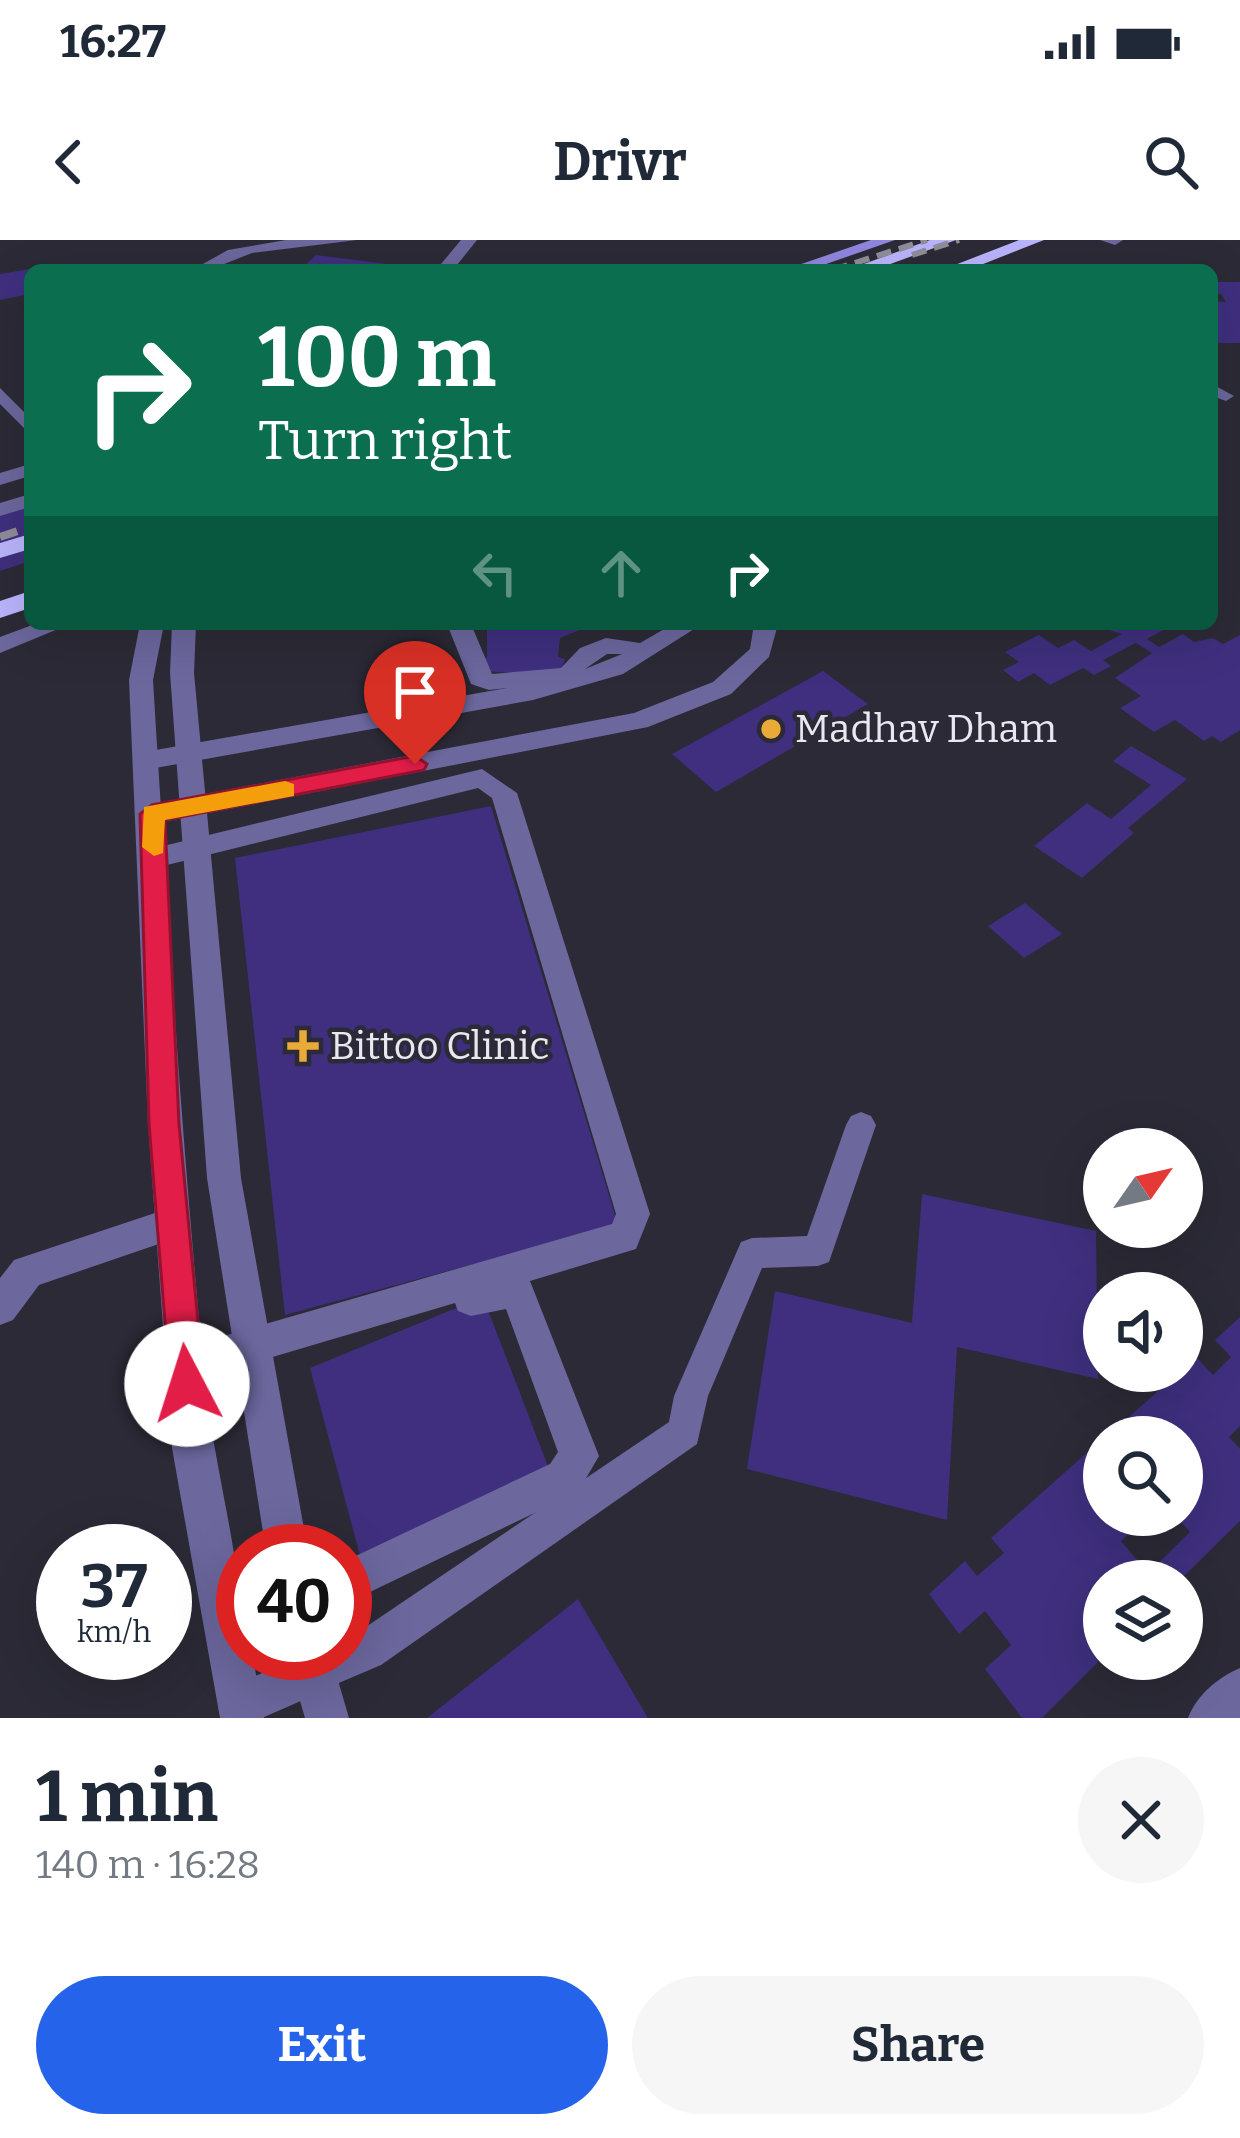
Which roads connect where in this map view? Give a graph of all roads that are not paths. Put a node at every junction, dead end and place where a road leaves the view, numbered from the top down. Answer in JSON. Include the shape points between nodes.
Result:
{"nodes":[{"id":1,"x":350,"y":240,"type":"edge"},
{"id":2,"x":469,"y":240,"type":"edge"},
{"id":3,"x":493,"y":240,"type":"edge"},
{"id":4,"x":886,"y":240,"type":"edge"},
{"id":5,"x":947,"y":240,"type":"edge"},
{"id":6,"x":1035,"y":240,"type":"edge"},
{"id":7,"x":273,"y":242,"type":"edge"},
{"id":8,"x":207,"y":264,"type":"edge"},
{"id":9,"x":449,"y":264,"type":"edge"},
{"id":10,"x":474,"y":264,"type":"edge"},
{"id":11,"x":811,"y":264,"type":"edge"},
{"id":12,"x":874,"y":264,"type":"edge"},
{"id":13,"x":968,"y":264,"type":"edge"},
{"id":14,"x":0,"y":393,"type":"edge"},
{"id":15,"x":24,"y":422,"type":"edge"},
{"id":16,"x":41,"y":630,"type":"edge"},
{"id":17,"x":151,"y":630,"type":"edge"},
{"id":18,"x":184,"y":630,"type":"edge"},
{"id":19,"x":462,"y":630,"type":"edge"},
{"id":20,"x":678,"y":630,"type":"edge"},
{"id":21,"x":765,"y":630,"type":"edge"},
{"id":22,"x":0,"y":645,"type":"edge"},
{"id":23,"x":636,"y":650,"type":"junction"},
{"id":24,"x":190,"y":754,"type":"junction"},
{"id":25,"x":150,"y":760,"type":"junction"},
{"id":26,"x":194,"y":806,"type":"junction"},
{"id":27,"x":152,"y":814,"type":"junction"},
{"id":28,"x":197,"y":850,"type":"junction"},
{"id":29,"x":155,"y":859,"type":"junction"},
{"id":30,"x":214,"y":1048,"type":"junction"},
{"id":31,"x":162,"y":1056,"type":"junction"},
{"id":32,"x":861,"y":1125,"type":"dead end"},
{"id":33,"x":173,"y":1222,"type":"junction"},
{"id":34,"x":0,"y":1307,"type":"edge"},
{"id":35,"x":250,"y":1356,"type":"junction"},
{"id":36,"x":186,"y":1374,"type":"junction"},
{"id":37,"x":282,"y":1524,"type":"edge"},
{"id":38,"x":372,"y":1570,"type":"edge"},
{"id":39,"x":372,"y":1648,"type":"edge"},
{"id":40,"x":286,"y":1680,"type":"edge"},
{"id":41,"x":315,"y":1680,"type":"edge"},
{"id":42,"x":1240,"y":1690,"type":"edge"},
{"id":43,"x":241,"y":1712,"type":"edge"},
{"id":44,"x":327,"y":1718,"type":"edge"},
{"id":45,"x":1210,"y":1718,"type":"edge"}],
"edges":[{"from":1,"to":7,"type":"lane"},
{"from":2,"to":9,"type":"street"},
{"from":3,"to":10,"type":"street"},
{"from":4,"to":11,"type":"main road"},
{"from":5,"to":12,"type":"highway"},
{"from":6,"to":13,"type":"highway"},
{"from":7,"to":8,"type":"lane"},
{"from":14,"to":15,"type":"lane"},
{"from":16,"to":22,"type":"street"},
{"from":17,"to":25,"type":"street","via":[[141,680]]},
{"from":18,"to":24,"type":"street"},
{"from":19,"to":23,"type":"street","via":[[480,678],[489,682],[568,675],[578,658],[612,644]]},
{"from":20,"to":23,"type":"street"},
{"from":21,"to":26,"type":"street","via":[[761,652],[722,688],[639,721]]},
{"from":23,"to":24,"type":"street","via":[[615,668],[532,692]]},
{"from":24,"to":25,"type":"street"},
{"from":24,"to":26,"type":"street"},
{"from":25,"to":27,"type":"street"},
{"from":26,"to":27,"type":"street"},
{"from":26,"to":28,"type":"street"},
{"from":27,"to":29,"type":"street"},
{"from":28,"to":29,"type":"street"},
{"from":28,"to":30,"type":"street"},
{"from":28,"to":35,"type":"street","via":[[482,778],[504,793],[633,1214],[624,1237]]},
{"from":29,"to":31,"type":"street"},
{"from":30,"to":31,"type":"street"},
{"from":30,"to":35,"type":"street"},
{"from":31,"to":33,"type":"street"},
{"from":32,"to":39,"type":"lane","via":[[818,1251],[752,1253],[691,1396],[685,1432]]},
{"from":33,"to":34,"type":"street","via":[[27,1272]]},
{"from":33,"to":36,"type":"street"},
{"from":35,"to":36,"type":"street"},
{"from":35,"to":37,"type":"street"},
{"from":35,"to":38,"type":"street","via":[[499,1289],[519,1295],[580,1456],[564,1478]]},
{"from":36,"to":43,"type":"street"},
{"from":40,"to":43,"type":"street"},
{"from":41,"to":44,"type":"street"},
{"from":42,"to":45,"type":"street"}]}
